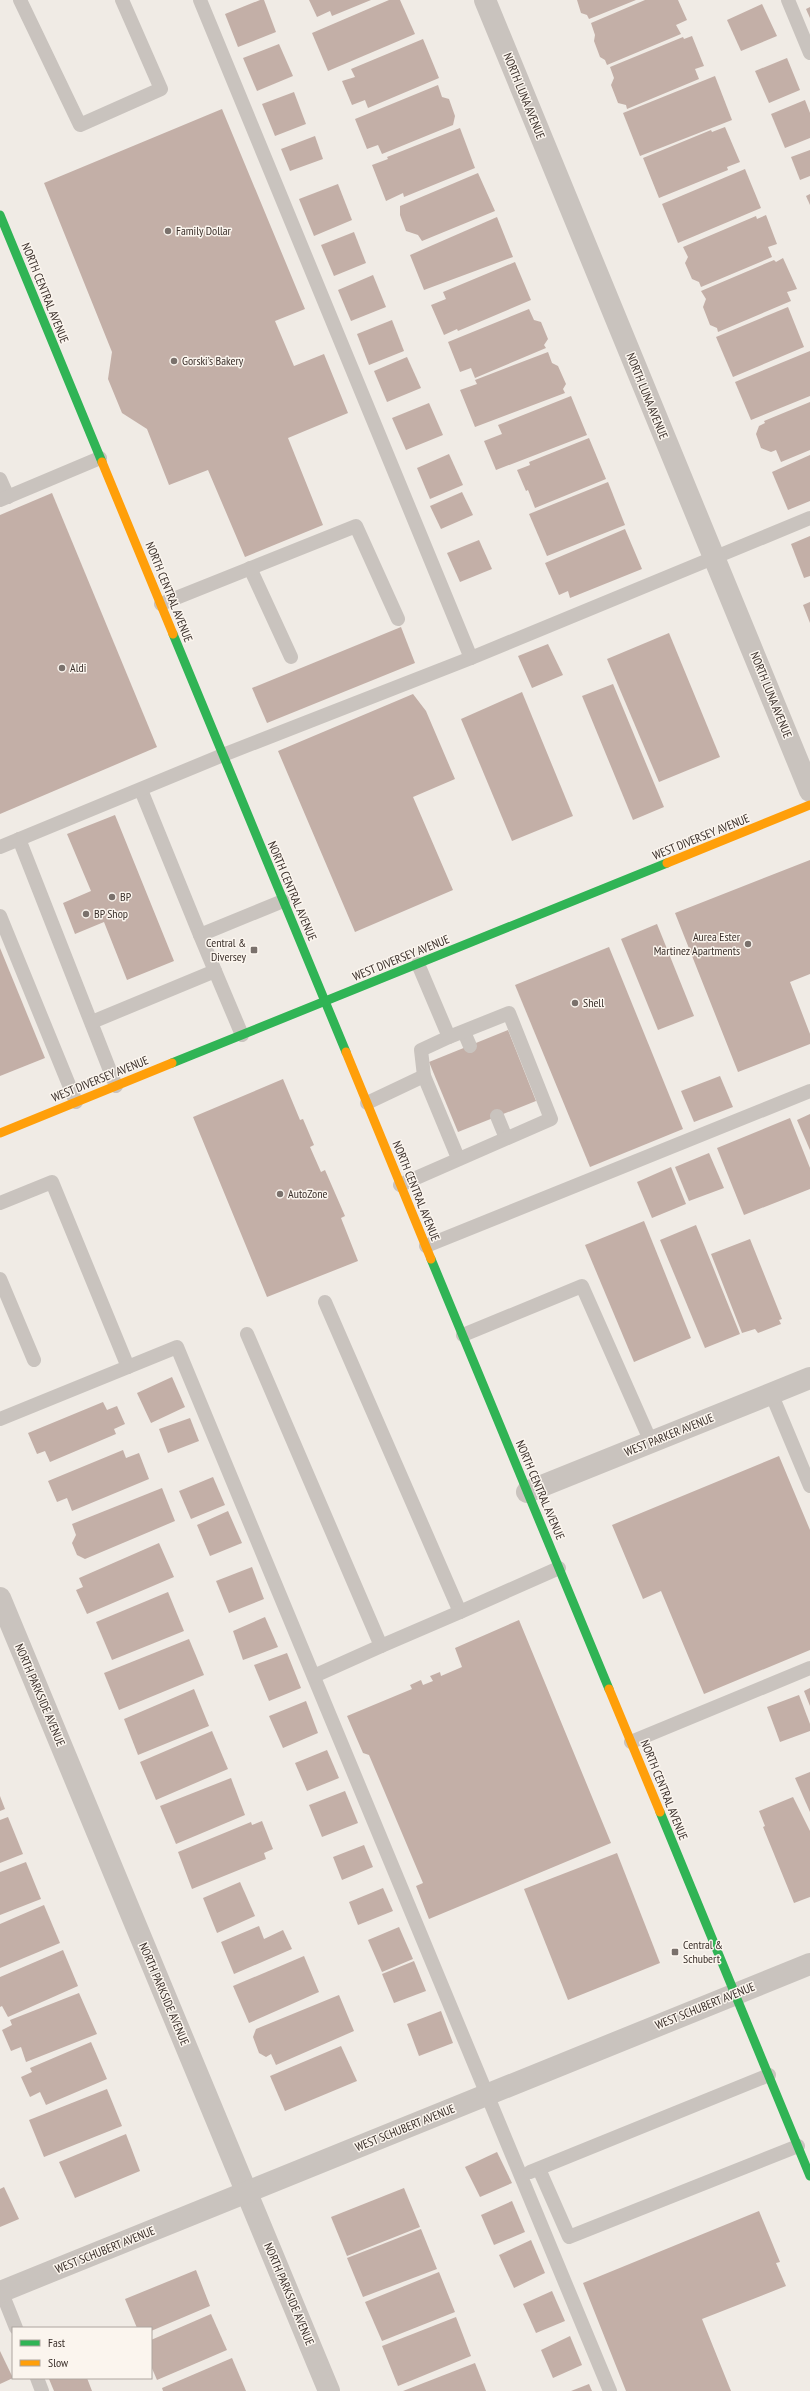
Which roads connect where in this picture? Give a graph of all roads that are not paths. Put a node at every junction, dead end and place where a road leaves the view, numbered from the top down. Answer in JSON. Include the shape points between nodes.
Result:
{"nodes":[{"id":1,"x":20,"y":0,"type":"edge"},
{"id":2,"x":122,"y":0,"type":"edge"},
{"id":3,"x":200,"y":0,"type":"edge"},
{"id":4,"x":485,"y":0,"type":"edge"},
{"id":5,"x":788,"y":0,"type":"edge"},
{"id":6,"x":810,"y":53,"type":"edge"},
{"id":7,"x":0,"y":215,"type":"edge"},
{"id":8,"x":100,"y":458,"type":"junction"},
{"id":9,"x":0,"y":479,"type":"edge"},
{"id":10,"x":4,"y":499,"type":"edge"},
{"id":11,"x":810,"y":518,"type":"edge"},
{"id":12,"x":714,"y":557,"type":"junction"},
{"id":13,"x":250,"y":568,"type":"junction"},
{"id":14,"x":161,"y":604,"type":"junction"},
{"id":15,"x":398,"y":619,"type":"dead end"},
{"id":16,"x":291,"y":657,"type":"dead end"},
{"id":17,"x":471,"y":658,"type":"junction"},
{"id":18,"x":223,"y":755,"type":"junction"},
{"id":19,"x":141,"y":790,"type":"junction"},
{"id":20,"x":810,"y":791,"type":"edge"},
{"id":21,"x":810,"y":805,"type":"edge"},
{"id":22,"x":19,"y":839,"type":"junction"},
{"id":23,"x":0,"y":847,"type":"edge"},
{"id":24,"x":283,"y":901,"type":"junction"},
{"id":25,"x":0,"y":916,"type":"edge"},
{"id":26,"x":200,"y":935,"type":"junction"},
{"id":27,"x":418,"y":964,"type":"junction"},
{"id":28,"x":214,"y":972,"type":"junction"},
{"id":29,"x":325,"y":1001,"type":"junction"},
{"id":30,"x":92,"y":1022,"type":"junction"},
{"id":31,"x":464,"y":1032,"type":"junction"},
{"id":32,"x":242,"y":1035,"type":"junction"},
{"id":33,"x":449,"y":1036,"type":"junction"},
{"id":34,"x":470,"y":1046,"type":"dead end"},
{"id":35,"x":424,"y":1076,"type":"junction"},
{"id":36,"x":116,"y":1086,"type":"junction"},
{"id":37,"x":810,"y":1092,"type":"edge"},
{"id":38,"x":76,"y":1102,"type":"junction"},
{"id":39,"x":367,"y":1103,"type":"junction"},
{"id":40,"x":498,"y":1116,"type":"dead end"},
{"id":41,"x":0,"y":1133,"type":"edge"},
{"id":42,"x":506,"y":1138,"type":"junction"},
{"id":43,"x":458,"y":1158,"type":"junction"},
{"id":44,"x":400,"y":1185,"type":"junction"},
{"id":45,"x":0,"y":1203,"type":"edge"},
{"id":46,"x":426,"y":1246,"type":"junction"},
{"id":47,"x":0,"y":1279,"type":"edge"},
{"id":48,"x":4,"y":1299,"type":"edge"},
{"id":49,"x":325,"y":1302,"type":"dead end"},
{"id":50,"x":247,"y":1334,"type":"dead end"},
{"id":51,"x":463,"y":1335,"type":"junction"},
{"id":52,"x":34,"y":1360,"type":"dead end"},
{"id":53,"x":128,"y":1367,"type":"junction"},
{"id":54,"x":810,"y":1378,"type":"edge"},
{"id":55,"x":771,"y":1393,"type":"junction"},
{"id":56,"x":0,"y":1419,"type":"edge"},
{"id":57,"x":651,"y":1442,"type":"junction"},
{"id":58,"x":810,"y":1486,"type":"edge"},
{"id":59,"x":527,"y":1492,"type":"junction"},
{"id":60,"x":559,"y":1568,"type":"junction"},
{"id":61,"x":0,"y":1598,"type":"edge"},
{"id":62,"x":460,"y":1612,"type":"junction"},
{"id":63,"x":381,"y":1646,"type":"junction"},
{"id":64,"x":810,"y":1668,"type":"edge"},
{"id":65,"x":314,"y":1676,"type":"junction"},
{"id":66,"x":631,"y":1742,"type":"junction"},
{"id":67,"x":810,"y":1964,"type":"edge"},
{"id":68,"x":735,"y":1994,"type":"junction"},
{"id":69,"x":769,"y":2075,"type":"junction"},
{"id":70,"x":487,"y":2095,"type":"junction"},
{"id":71,"x":798,"y":2146,"type":"junction"},
{"id":72,"x":538,"y":2168,"type":"junction"},
{"id":73,"x":521,"y":2176,"type":"junction"},
{"id":74,"x":810,"y":2176,"type":"edge"},
{"id":75,"x":247,"y":2193,"type":"junction"},
{"id":76,"x":570,"y":2237,"type":"junction"},
{"id":77,"x":550,"y":2246,"type":"junction"},
{"id":78,"x":0,"y":2291,"type":"edge"},
{"id":79,"x":16,"y":2327,"type":"edge"},
{"id":80,"x":37,"y":2379,"type":"edge"},
{"id":81,"x":42,"y":2391,"type":"edge"},
{"id":82,"x":329,"y":2391,"type":"edge"},
{"id":83,"x":610,"y":2391,"type":"edge"}],
"edges":[{"from":1,"to":2,"type":"lane","via":[[80,125],[161,89]]},
{"from":3,"to":17,"type":"lane"},
{"from":4,"to":12,"type":"street","name":"NORTH LUNA AVENUE"},
{"from":5,"to":6,"type":"lane"},
{"from":7,"to":8,"type":"main road","name":"NORTH CENTRAL AVENUE"},
{"from":8,"to":10,"type":"lane"},
{"from":8,"to":14,"type":"main road","name":"NORTH CENTRAL AVENUE"},
{"from":9,"to":10,"type":"lane"},
{"from":11,"to":12,"type":"lane"},
{"from":12,"to":17,"type":"lane"},
{"from":12,"to":20,"type":"street","name":"NORTH LUNA AVENUE"},
{"from":13,"to":14,"type":"lane"},
{"from":13,"to":15,"type":"lane","via":[[356,526]]},
{"from":13,"to":16,"type":"lane"},
{"from":14,"to":18,"type":"main road","name":"NORTH CENTRAL AVENUE"},
{"from":17,"to":18,"type":"lane"},
{"from":18,"to":19,"type":"lane"},
{"from":18,"to":24,"type":"main road","name":"NORTH CENTRAL AVENUE"},
{"from":19,"to":22,"type":"lane"},
{"from":19,"to":26,"type":"lane"},
{"from":21,"to":27,"type":"main road","name":"WEST DIVERSEY AVENUE"},
{"from":22,"to":23,"type":"lane"},
{"from":22,"to":30,"type":"lane"},
{"from":24,"to":26,"type":"lane"},
{"from":24,"to":29,"type":"main road","name":"NORTH CENTRAL AVENUE"},
{"from":25,"to":38,"type":"lane"},
{"from":26,"to":28,"type":"lane"},
{"from":27,"to":29,"type":"main road","name":"WEST DIVERSEY AVENUE"},
{"from":27,"to":33,"type":"lane"},
{"from":28,"to":30,"type":"lane"},
{"from":28,"to":32,"type":"lane"},
{"from":29,"to":32,"type":"main road","name":"WEST DIVERSEY AVENUE"},
{"from":29,"to":39,"type":"main road","name":"NORTH CENTRAL AVENUE"},
{"from":30,"to":36,"type":"lane"},
{"from":31,"to":33,"type":"lane"},
{"from":31,"to":34,"type":"lane"},
{"from":31,"to":42,"type":"lane","via":[[509,1013],[551,1119]]},
{"from":32,"to":36,"type":"main road","name":"WEST DIVERSEY AVENUE"},
{"from":33,"to":35,"type":"lane","via":[[421,1050]]},
{"from":35,"to":39,"type":"lane"},
{"from":35,"to":43,"type":"lane"},
{"from":36,"to":38,"type":"main road","name":"WEST DIVERSEY AVENUE"},
{"from":37,"to":46,"type":"lane"},
{"from":38,"to":41,"type":"main road","name":"WEST DIVERSEY AVENUE"},
{"from":39,"to":44,"type":"main road","name":"NORTH CENTRAL AVENUE"},
{"from":40,"to":42,"type":"lane"},
{"from":42,"to":43,"type":"lane"},
{"from":43,"to":44,"type":"lane"},
{"from":44,"to":46,"type":"main road","name":"NORTH CENTRAL AVENUE"},
{"from":45,"to":53,"type":"lane","via":[[52,1182]]},
{"from":46,"to":51,"type":"main road","name":"NORTH CENTRAL AVENUE"},
{"from":47,"to":48,"type":"lane"},
{"from":48,"to":52,"type":"lane"},
{"from":49,"to":62,"type":"lane"},
{"from":50,"to":63,"type":"lane"},
{"from":51,"to":57,"type":"lane","via":[[582,1286]]},
{"from":51,"to":59,"type":"main road","name":"NORTH CENTRAL AVENUE"},
{"from":53,"to":56,"type":"lane"},
{"from":53,"to":65,"type":"lane","via":[[177,1348]]},
{"from":54,"to":55,"type":"street","name":"WEST PARKER AVENUE"},
{"from":55,"to":57,"type":"street","name":"WEST PARKER AVENUE"},
{"from":55,"to":58,"type":"lane"},
{"from":57,"to":59,"type":"street","name":"WEST PARKER AVENUE"},
{"from":59,"to":60,"type":"main road","name":"NORTH CENTRAL AVENUE"},
{"from":60,"to":62,"type":"lane"},
{"from":60,"to":66,"type":"main road","name":"NORTH CENTRAL AVENUE"},
{"from":61,"to":75,"type":"street","name":"NORTH PARKSIDE AVENUE"},
{"from":62,"to":63,"type":"lane"},
{"from":63,"to":65,"type":"lane"},
{"from":64,"to":66,"type":"lane"},
{"from":65,"to":70,"type":"lane"},
{"from":66,"to":68,"type":"main road","name":"NORTH CENTRAL AVENUE"},
{"from":67,"to":68,"type":"street","name":"WEST SCHUBERT AVENUE"},
{"from":68,"to":69,"type":"main road","name":"NORTH CENTRAL AVENUE"},
{"from":68,"to":70,"type":"street","name":"WEST SCHUBERT AVENUE"},
{"from":69,"to":71,"type":"main road","name":"NORTH CENTRAL AVENUE"},
{"from":69,"to":72,"type":"lane"},
{"from":70,"to":73,"type":"lane"},
{"from":70,"to":75,"type":"street","name":"WEST SCHUBERT AVENUE"},
{"from":71,"to":74,"type":"main road","name":"NORTH CENTRAL AVENUE"},
{"from":71,"to":76,"type":"lane"},
{"from":72,"to":73,"type":"lane"},
{"from":72,"to":76,"type":"lane"},
{"from":73,"to":77,"type":"lane"},
{"from":75,"to":78,"type":"street","name":"WEST SCHUBERT AVENUE"},
{"from":75,"to":82,"type":"street","name":"NORTH PARKSIDE AVENUE"},
{"from":76,"to":77,"type":"lane"},
{"from":77,"to":83,"type":"lane"},
{"from":78,"to":79,"type":"lane"},
{"from":80,"to":81,"type":"lane"}]}
